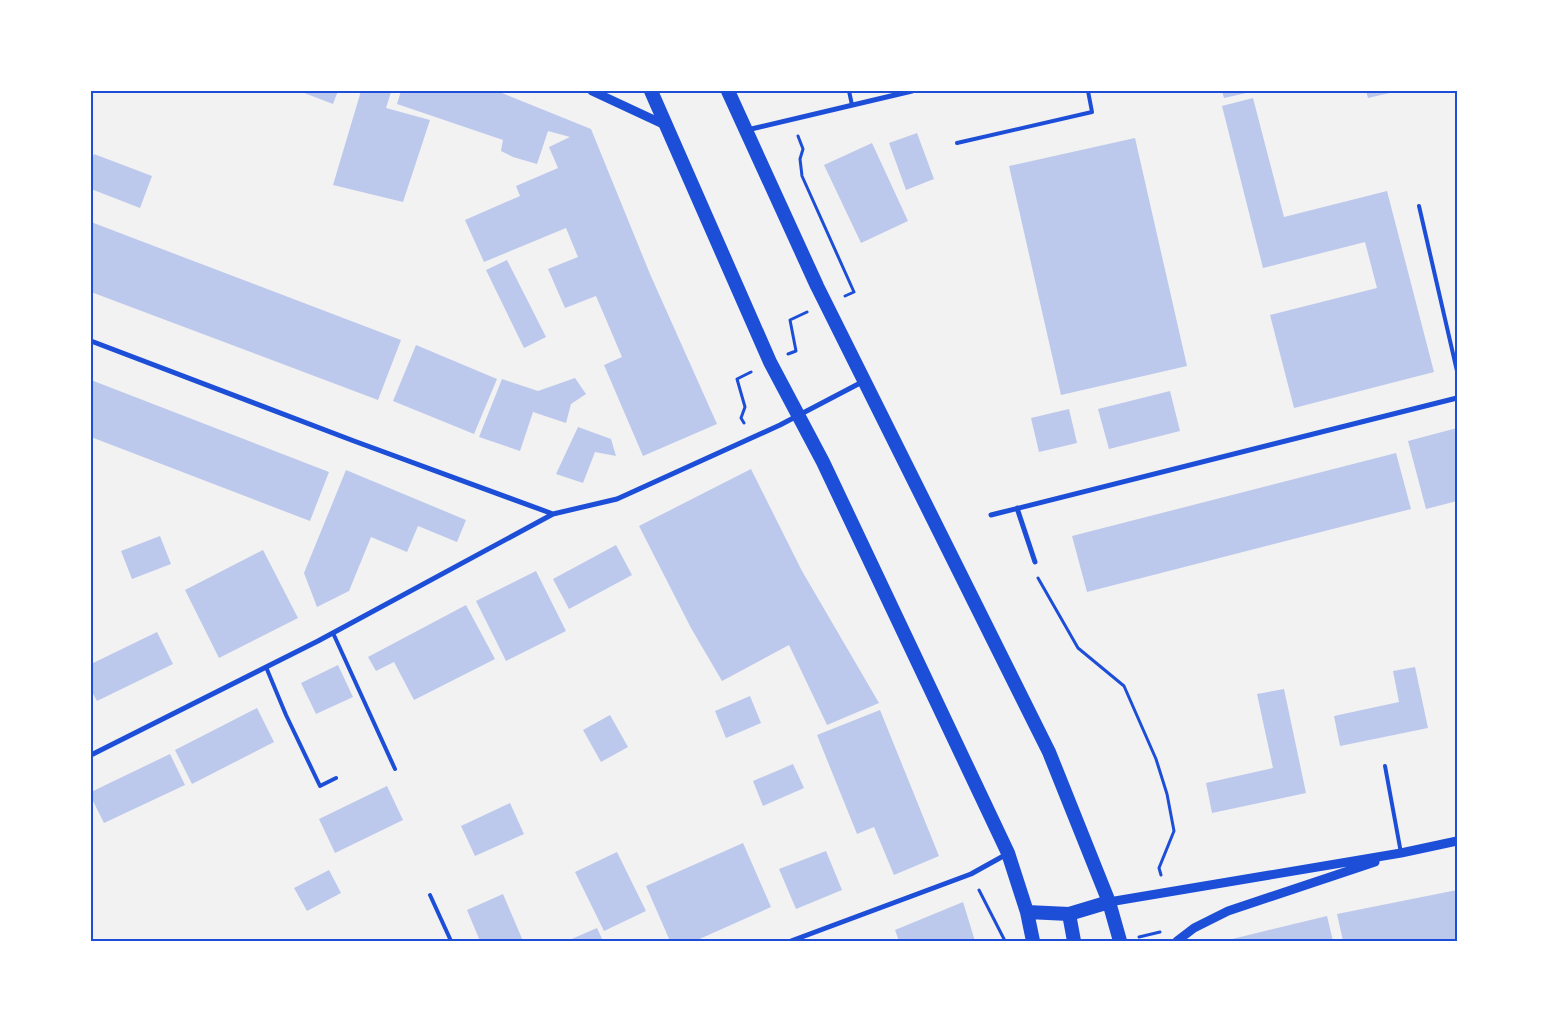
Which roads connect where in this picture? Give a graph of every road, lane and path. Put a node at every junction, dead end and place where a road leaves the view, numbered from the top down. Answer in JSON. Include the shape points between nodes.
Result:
{"nodes":[{"id":1,"x":592,"y":91,"type":"edge"},
{"id":2,"x":651,"y":91,"type":"edge"},
{"id":3,"x":728,"y":91,"type":"edge"},
{"id":4,"x":849,"y":91,"type":"edge"},
{"id":5,"x":912,"y":91,"type":"edge"},
{"id":6,"x":1088,"y":91,"type":"edge"},
{"id":7,"x":852,"y":105,"type":"junction"},
{"id":8,"x":666,"y":125,"type":"junction"},
{"id":9,"x":746,"y":130,"type":"junction"},
{"id":10,"x":957,"y":143,"type":"dead end"},
{"id":11,"x":1419,"y":206,"type":"dead end"},
{"id":12,"x":91,"y":341,"type":"edge"},
{"id":13,"x":1457,"y":371,"type":"edge"},
{"id":14,"x":864,"y":380,"type":"junction"},
{"id":15,"x":1457,"y":398,"type":"edge"},
{"id":16,"x":797,"y":415,"type":"junction"},
{"id":17,"x":1017,"y":508,"type":"junction"},
{"id":18,"x":553,"y":514,"type":"junction"},
{"id":19,"x":991,"y":514,"type":"dead end"},
{"id":20,"x":1035,"y":562,"type":"joint"},
{"id":21,"x":333,"y":633,"type":"junction"},
{"id":22,"x":266,"y":667,"type":"junction"},
{"id":23,"x":91,"y":755,"type":"edge"},
{"id":24,"x":1385,"y":766,"type":"dead end"},
{"id":25,"x":395,"y":769,"type":"dead end"},
{"id":26,"x":336,"y":778,"type":"dead end"},
{"id":27,"x":1457,"y":841,"type":"edge"},
{"id":28,"x":1402,"y":853,"type":"junction"},
{"id":29,"x":1008,"y":854,"type":"junction"},
{"id":30,"x":971,"y":874,"type":"junction"},
{"id":31,"x":1166,"y":892,"type":"junction"},
{"id":32,"x":430,"y":895,"type":"dead end"},
{"id":33,"x":1109,"y":902,"type":"junction"},
{"id":34,"x":1027,"y":912,"type":"junction"},
{"id":35,"x":1069,"y":914,"type":"junction"},
{"id":36,"x":1178,"y":939,"type":"edge"},
{"id":37,"x":1125,"y":940,"type":"edge"},
{"id":38,"x":450,"y":941,"type":"edge"},
{"id":39,"x":791,"y":941,"type":"edge"},
{"id":40,"x":1004,"y":941,"type":"edge"},
{"id":41,"x":1033,"y":941,"type":"edge"},
{"id":42,"x":1074,"y":941,"type":"edge"}],
"edges":[{"from":1,"to":8,"type":"street"},
{"from":2,"to":8,"type":"highway"},
{"from":3,"to":9,"type":"highway"},
{"from":4,"to":7,"type":"lane"},
{"from":5,"to":7,"type":"street"},
{"from":6,"to":10,"type":"lane","via":[[1092,112]]},
{"from":7,"to":9,"type":"street"},
{"from":8,"to":16,"type":"highway","via":[[770,362]]},
{"from":9,"to":14,"type":"highway"},
{"from":11,"to":13,"type":"lane"},
{"from":12,"to":18,"type":"street"},
{"from":14,"to":16,"type":"street"},
{"from":14,"to":33,"type":"highway","via":[[1049,752]]},
{"from":15,"to":17,"type":"street"},
{"from":16,"to":18,"type":"street","via":[[732,448],[617,498]]},
{"from":16,"to":29,"type":"highway"},
{"from":17,"to":19,"type":"street"},
{"from":17,"to":20,"type":"street"},
{"from":18,"to":21,"type":"street"},
{"from":20,"to":31,"type":"path","via":[[1039,582],[1078,648],[1124,686],[1156,759],[1174,831],[1159,868]]},
{"from":21,"to":22,"type":"street"},
{"from":21,"to":25,"type":"lane"},
{"from":22,"to":23,"type":"street"},
{"from":22,"to":26,"type":"lane","via":[[320,786]]},
{"from":24,"to":28,"type":"lane"},
{"from":27,"to":28,"type":"street"},
{"from":28,"to":31,"type":"street"},
{"from":28,"to":36,"type":"street","via":[[1228,911]]},
{"from":29,"to":30,"type":"street"},
{"from":29,"to":34,"type":"highway"},
{"from":30,"to":39,"type":"street"},
{"from":30,"to":40,"type":"path"},
{"from":31,"to":33,"type":"street"},
{"from":32,"to":38,"type":"lane"},
{"from":33,"to":35,"type":"highway"},
{"from":33,"to":37,"type":"highway"},
{"from":34,"to":35,"type":"highway"},
{"from":34,"to":41,"type":"highway"},
{"from":35,"to":42,"type":"highway"},
{"from":36,"to":37,"type":"path","via":[[1176,929]]}]}
